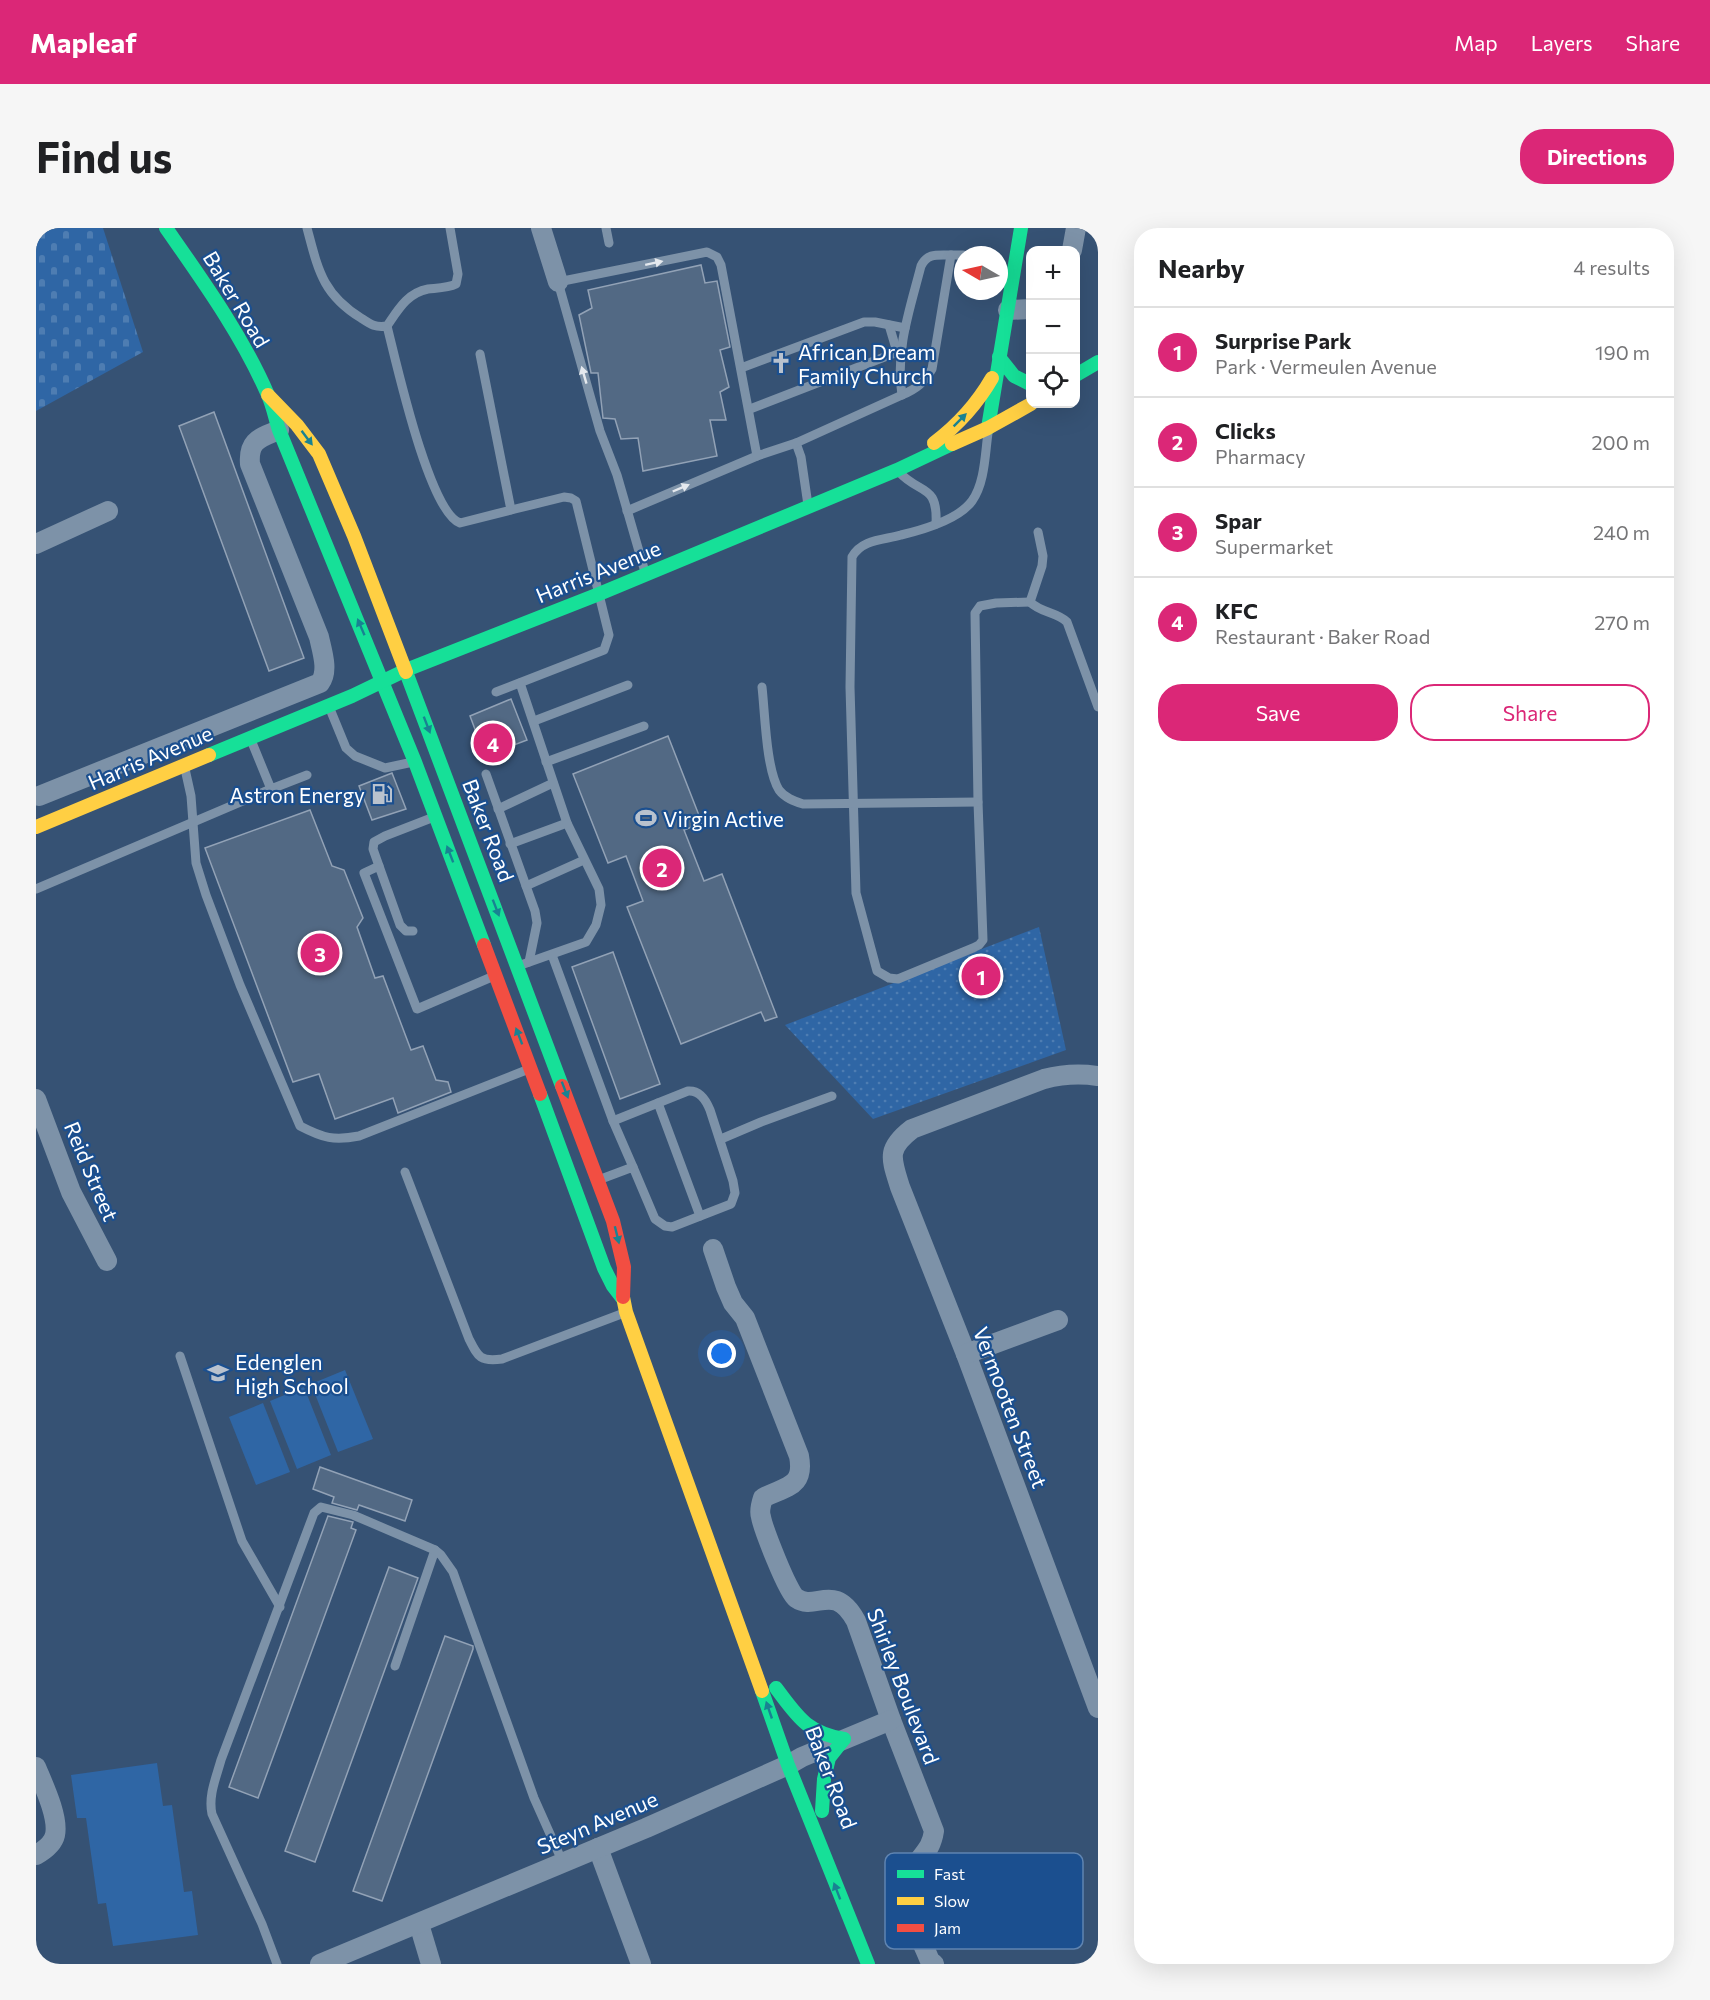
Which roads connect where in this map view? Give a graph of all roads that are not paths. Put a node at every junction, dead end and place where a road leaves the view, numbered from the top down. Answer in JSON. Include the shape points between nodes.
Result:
{"nodes":[{"id":1,"x":165,"y":228,"type":"edge"},
{"id":2,"x":307,"y":228,"type":"edge"},
{"id":3,"x":450,"y":228,"type":"edge"},
{"id":4,"x":541,"y":228,"type":"edge"},
{"id":5,"x":606,"y":228,"type":"edge"},
{"id":6,"x":1021,"y":228,"type":"edge"},
{"id":7,"x":1076,"y":228,"type":"edge"},
{"id":8,"x":609,"y":243,"type":"dead end"},
{"id":9,"x":1073,"y":246,"type":"edge"},
{"id":10,"x":951,"y":255,"type":"joint"},
{"id":11,"x":558,"y":282,"type":"junction"},
{"id":12,"x":1008,"y":309,"type":"junction"},
{"id":13,"x":1026,"y":309,"type":"edge"},
{"id":14,"x":889,"y":325,"type":"junction"},
{"id":15,"x":387,"y":326,"type":"junction"},
{"id":16,"x":905,"y":328,"type":"junction"},
{"id":17,"x":898,"y":351,"type":"junction"},
{"id":18,"x":480,"y":354,"type":"dead end"},
{"id":19,"x":999,"y":359,"type":"junction"},
{"id":20,"x":1098,"y":362,"type":"edge"},
{"id":21,"x":741,"y":368,"type":"junction"},
{"id":22,"x":1080,"y":373,"type":"edge"},
{"id":23,"x":1026,"y":382,"type":"edge"},
{"id":24,"x":268,"y":395,"type":"junction"},
{"id":25,"x":902,"y":395,"type":"junction"},
{"id":26,"x":1026,"y":407,"type":"edge"},
{"id":27,"x":750,"y":409,"type":"junction"},
{"id":28,"x":988,"y":428,"type":"junction"},
{"id":29,"x":279,"y":430,"type":"junction"},
{"id":30,"x":796,"y":443,"type":"junction"},
{"id":31,"x":757,"y":456,"type":"junction"},
{"id":32,"x":918,"y":460,"type":"junction"},
{"id":33,"x":897,"y":470,"type":"junction"},
{"id":34,"x":809,"y":507,"type":"junction"},
{"id":35,"x":511,"y":510,"type":"junction"},
{"id":36,"x":108,"y":511,"type":"dead end"},
{"id":37,"x":627,"y":511,"type":"junction"},
{"id":38,"x":936,"y":524,"type":"junction"},
{"id":39,"x":1038,"y":532,"type":"dead end"},
{"id":40,"x":36,"y":544,"type":"edge"},
{"id":41,"x":645,"y":574,"type":"junction"},
{"id":42,"x":599,"y":594,"type":"junction"},
{"id":43,"x":1030,"y":602,"type":"junction"},
{"id":44,"x":406,"y":670,"type":"junction"},
{"id":45,"x":383,"y":681,"type":"junction"},
{"id":46,"x":520,"y":683,"type":"junction"},
{"id":47,"x":628,"y":685,"type":"dead end"},
{"id":48,"x":762,"y":687,"type":"dead end"},
{"id":49,"x":496,"y":692,"type":"dead end"},
{"id":50,"x":328,"y":706,"type":"junction"},
{"id":51,"x":1098,"y":707,"type":"edge"},
{"id":52,"x":534,"y":721,"type":"junction"},
{"id":53,"x":644,"y":726,"type":"dead end"},
{"id":54,"x":250,"y":738,"type":"junction"},
{"id":55,"x":415,"y":762,"type":"junction"},
{"id":56,"x":546,"y":762,"type":"junction"},
{"id":57,"x":184,"y":765,"type":"junction"},
{"id":58,"x":486,"y":774,"type":"dead end"},
{"id":59,"x":307,"y":775,"type":"dead end"},
{"id":60,"x":553,"y":783,"type":"junction"},
{"id":61,"x":271,"y":789,"type":"junction"},
{"id":62,"x":38,"y":791,"type":"edge"},
{"id":63,"x":978,"y":802,"type":"junction"},
{"id":64,"x":853,"y":804,"type":"junction"},
{"id":65,"x":498,"y":809,"type":"junction"},
{"id":66,"x":436,"y":816,"type":"junction"},
{"id":67,"x":194,"y":821,"type":"junction"},
{"id":68,"x":567,"y":822,"type":"junction"},
{"id":69,"x":43,"y":824,"type":"edge"},
{"id":70,"x":510,"y":844,"type":"junction"},
{"id":71,"x":584,"y":860,"type":"junction"},
{"id":72,"x":380,"y":867,"type":"junction"},
{"id":73,"x":526,"y":886,"type":"junction"},
{"id":74,"x":36,"y":889,"type":"edge"},
{"id":75,"x":413,"y":931,"type":"dead end"},
{"id":76,"x":552,"y":955,"type":"junction"},
{"id":77,"x":523,"y":964,"type":"junction"},
{"id":78,"x":496,"y":975,"type":"junction"},
{"id":79,"x":531,"y":1068,"type":"junction"},
{"id":80,"x":1098,"y":1076,"type":"edge"},
{"id":81,"x":832,"y":1096,"type":"dead end"},
{"id":82,"x":36,"y":1099,"type":"edge"},
{"id":83,"x":658,"y":1103,"type":"junction"},
{"id":84,"x":613,"y":1121,"type":"junction"},
{"id":85,"x":721,"y":1139,"type":"junction"},
{"id":86,"x":633,"y":1167,"type":"junction"},
{"id":87,"x":405,"y":1172,"type":"dead end"},
{"id":88,"x":598,"y":1180,"type":"junction"},
{"id":89,"x":576,"y":1189,"type":"junction"},
{"id":90,"x":700,"y":1216,"type":"junction"},
{"id":91,"x":712,"y":1249,"type":"dead end"},
{"id":92,"x":107,"y":1261,"type":"dead end"},
{"id":93,"x":624,"y":1306,"type":"junction"},
{"id":94,"x":1058,"y":1320,"type":"dead end"},
{"id":95,"x":966,"y":1354,"type":"junction"},
{"id":96,"x":180,"y":1356,"type":"dead end"},
{"id":97,"x":435,"y":1550,"type":"junction"},
{"id":98,"x":280,"y":1607,"type":"junction"},
{"id":99,"x":736,"y":1615,"type":"junction"},
{"id":100,"x":758,"y":1641,"type":"dead end"},
{"id":101,"x":395,"y":1666,"type":"dead end"},
{"id":102,"x":770,"y":1671,"type":"dead end"},
{"id":103,"x":776,"y":1688,"type":"junction"},
{"id":104,"x":1098,"y":1708,"type":"edge"},
{"id":105,"x":891,"y":1720,"type":"junction"},
{"id":106,"x":792,"y":1729,"type":"dead end"},
{"id":107,"x":844,"y":1739,"type":"junction"},
{"id":108,"x":801,"y":1763,"type":"junction"},
{"id":109,"x":36,"y":1767,"type":"edge"},
{"id":110,"x":834,"y":1842,"type":"dead end"},
{"id":111,"x":598,"y":1848,"type":"junction"},
{"id":112,"x":43,"y":1850,"type":"edge"},
{"id":113,"x":925,"y":1853,"type":"edge"},
{"id":114,"x":563,"y":1863,"type":"junction"},
{"id":115,"x":420,"y":1924,"type":"junction"},
{"id":116,"x":925,"y":1949,"type":"edge"},
{"id":117,"x":276,"y":1964,"type":"edge"},
{"id":118,"x":320,"y":1964,"type":"edge"},
{"id":119,"x":431,"y":1964,"type":"edge"},
{"id":120,"x":641,"y":1964,"type":"edge"},
{"id":121,"x":868,"y":1964,"type":"edge"},
{"id":122,"x":934,"y":1964,"type":"edge"}],
"edges":[{"from":1,"to":24,"type":"main road","name":"Baker Road","via":[[214,297]]},
{"from":2,"to":15,"type":"lane","via":[[320,274],[330,292],[373,326]]},
{"from":3,"to":15,"type":"lane","via":[[458,274],[456,284],[407,297]]},
{"from":4,"to":11,"type":"street"},
{"from":5,"to":8,"type":"lane"},
{"from":6,"to":12,"type":"main road","via":[[1012,256]]},
{"from":7,"to":9,"type":"street"},
{"from":10,"to":16,"type":"lane","via":[[930,255],[924,260]]},
{"from":10,"to":25,"type":"lane","via":[[932,369],[926,380]]},
{"from":11,"to":21,"type":"lane","one_way":true,"via":[[710,252],[722,265]]},
{"from":37,"to":11,"type":"lane","one_way":true},
{"from":12,"to":13,"type":"street"},
{"from":12,"to":19,"type":"main road"},
{"from":14,"to":16,"type":"lane"},
{"from":14,"to":17,"type":"lane"},
{"from":14,"to":21,"type":"lane","via":[[864,322]]},
{"from":15,"to":35,"type":"lane","via":[[420,448],[449,515],[462,523]]},
{"from":16,"to":17,"type":"lane"},
{"from":17,"to":25,"type":"lane"},
{"from":17,"to":27,"type":"lane"},
{"from":18,"to":35,"type":"lane"},
{"from":19,"to":23,"type":"main road","via":[[1014,376]]},
{"from":19,"to":28,"type":"main road"},
{"from":32,"to":19,"type":"main road","one_way":true,"via":[[977,403]]},
{"from":20,"to":22,"type":"main road"},
{"from":21,"to":27,"type":"lane"},
{"from":24,"to":29,"type":"main road","name":"Baker Road"},
{"from":24,"to":44,"type":"main road","name":"Baker Road","one_way":true,"via":[[319,454]]},
{"from":25,"to":30,"type":"lane"},
{"from":26,"to":28,"type":"main road","name":"Harris Avenue"},
{"from":27,"to":31,"type":"lane"},
{"from":28,"to":32,"type":"main road","name":"Harris Avenue"},
{"from":28,"to":38,"type":"lane","via":[[981,481],[974,499]]},
{"from":45,"to":29,"type":"main road","name":"Baker Road","one_way":true},
{"from":29,"to":62,"type":"street","via":[[258,438],[249,455],[250,464],[319,637],[324,667],[320,683]]},
{"from":30,"to":31,"type":"lane"},
{"from":30,"to":34,"type":"lane"},
{"from":37,"to":31,"type":"lane","one_way":true},
{"from":32,"to":33,"type":"main road","name":"Harris Avenue"},
{"from":33,"to":34,"type":"main road","name":"Harris Avenue"},
{"from":33,"to":38,"type":"lane","via":[[932,496]]},
{"from":34,"to":41,"type":"main road","name":"Harris Avenue"},
{"from":35,"to":42,"type":"lane","via":[[564,497],[576,501]]},
{"from":36,"to":40,"type":"street"},
{"from":37,"to":41,"type":"lane"},
{"from":38,"to":64,"type":"lane","via":[[865,543],[852,557]]},
{"from":39,"to":43,"type":"lane","via":[[1042,566]]},
{"from":41,"to":42,"type":"main road","name":"Harris Avenue"},
{"from":42,"to":44,"type":"main road","name":"Harris Avenue"},
{"from":42,"to":46,"type":"lane","via":[[609,630],[606,647]]},
{"from":43,"to":51,"type":"lane","via":[[1067,622]]},
{"from":43,"to":63,"type":"lane","via":[[988,604],[975,613]]},
{"from":44,"to":45,"type":"main road","name":"Harris Avenue"},
{"from":44,"to":77,"type":"main road","name":"Baker Road","one_way":true},
{"from":45,"to":50,"type":"main road","name":"Harris Avenue"},
{"from":45,"to":55,"type":"main road","name":"Baker Road"},
{"from":46,"to":49,"type":"lane"},
{"from":46,"to":52,"type":"lane"},
{"from":47,"to":52,"type":"lane"},
{"from":48,"to":64,"type":"lane","via":[[769,752],[781,792],[803,804]]},
{"from":50,"to":54,"type":"main road","name":"Harris Avenue"},
{"from":50,"to":55,"type":"lane","via":[[346,748],[355,756],[385,768]]},
{"from":52,"to":56,"type":"lane"},
{"from":53,"to":56,"type":"lane"},
{"from":54,"to":57,"type":"main road","name":"Harris Avenue"},
{"from":54,"to":61,"type":"lane"},
{"from":55,"to":66,"type":"main road","name":"Baker Road"},
{"from":56,"to":60,"type":"lane"},
{"from":57,"to":67,"type":"lane"},
{"from":57,"to":69,"type":"main road","name":"Harris Avenue"},
{"from":58,"to":65,"type":"lane"},
{"from":59,"to":61,"type":"lane"},
{"from":60,"to":65,"type":"lane"},
{"from":60,"to":68,"type":"lane"},
{"from":61,"to":67,"type":"lane"},
{"from":62,"to":69,"type":"street"},
{"from":63,"to":64,"type":"lane"},
{"from":63,"to":64,"type":"lane","via":[[984,940],[894,979],[877,971],[856,893]]},
{"from":65,"to":70,"type":"lane"},
{"from":66,"to":72,"type":"lane","via":[[374,842]]},
{"from":78,"to":66,"type":"main road","name":"Baker Road","one_way":true},
{"from":67,"to":74,"type":"lane"},
{"from":67,"to":79,"type":"lane","via":[[196,863],[206,895],[300,1126],[332,1139],[359,1136]]},
{"from":68,"to":70,"type":"lane"},
{"from":68,"to":71,"type":"lane"},
{"from":70,"to":73,"type":"lane"},
{"from":71,"to":73,"type":"lane"},
{"from":71,"to":76,"type":"lane","via":[[601,898],[598,920],[586,942]]},
{"from":72,"to":75,"type":"lane","via":[[400,925]]},
{"from":72,"to":78,"type":"lane","via":[[364,873],[417,1009]]},
{"from":73,"to":77,"type":"lane","via":[[537,923]]},
{"from":76,"to":77,"type":"lane"},
{"from":76,"to":84,"type":"lane"},
{"from":77,"to":78,"type":"lane"},
{"from":77,"to":88,"type":"main road","name":"Baker Road","one_way":true},
{"from":79,"to":78,"type":"main road","name":"Baker Road","one_way":true},
{"from":79,"to":89,"type":"main road","name":"Baker Road"},
{"from":80,"to":95,"type":"street","name":"Vermooten Street","via":[[1080,1073],[1044,1079],[912,1129],[895,1144],[893,1166],[900,1187]]},
{"from":81,"to":85,"type":"lane"},
{"from":82,"to":92,"type":"street","name":"Reid Street","via":[[71,1192]]},
{"from":83,"to":84,"type":"lane"},
{"from":83,"to":85,"type":"lane","via":[[696,1092],[708,1104]]},
{"from":83,"to":90,"type":"lane"},
{"from":84,"to":86,"type":"lane"},
{"from":85,"to":90,"type":"lane","via":[[735,1197],[731,1204]]},
{"from":86,"to":88,"type":"lane"},
{"from":86,"to":90,"type":"lane","via":[[660,1224],[672,1227]]},
{"from":87,"to":93,"type":"lane","via":[[478,1356],[502,1359]]},
{"from":88,"to":89,"type":"lane"},
{"from":88,"to":93,"type":"main road","name":"Baker Road","one_way":true,"via":[[620,1247]]},
{"from":89,"to":93,"type":"main road","name":"Baker Road","via":[[604,1268]]},
{"from":91,"to":105,"type":"street","name":"Shirley Boulevard","via":[[726,1287],[760,1353],[799,1456],[798,1480],[763,1498],[760,1516],[789,1591],[803,1601],[827,1599],[849,1609]]},
{"from":93,"to":99,"type":"main road","name":"Baker Road"},
{"from":94,"to":95,"type":"street"},
{"from":95,"to":104,"type":"street","name":"Vermooten Street"},
{"from":96,"to":98,"type":"lane","via":[[242,1541]]},
{"from":97,"to":98,"type":"lane","via":[[353,1515],[321,1508],[314,1513]]},
{"from":97,"to":101,"type":"lane"},
{"from":97,"to":114,"type":"lane","via":[[453,1572],[534,1798]]},
{"from":98,"to":117,"type":"lane","via":[[221,1760],[210,1806]]},
{"from":99,"to":100,"type":"main road","name":"Baker Road"},
{"from":108,"to":99,"type":"main road","name":"Baker Road","one_way":true},
{"from":102,"to":103,"type":"main road","name":"Baker Road"},
{"from":103,"to":106,"type":"main road","name":"Baker Road"},
{"from":103,"to":107,"type":"main road","via":[[806,1726],[825,1737]]},
{"from":105,"to":107,"type":"street","name":"Steyn Avenue"},
{"from":105,"to":113,"type":"street","name":"Shirley Boulevard","via":[[934,1831]]},
{"from":107,"to":108,"type":"street","name":"Steyn Avenue"},
{"from":107,"to":108,"type":"main road","name":"Baker Road","via":[[826,1766],[824,1816]]},
{"from":108,"to":111,"type":"street","name":"Steyn Avenue"},
{"from":121,"to":108,"type":"main road","name":"Baker Road","one_way":true},
{"from":109,"to":112,"type":"street","via":[[55,1821],[55,1836]]},
{"from":110,"to":121,"type":"main road","name":"Baker Road","via":[[855,1902]]},
{"from":111,"to":114,"type":"street","name":"Steyn Avenue"},
{"from":111,"to":120,"type":"street"},
{"from":114,"to":115,"type":"street","name":"Steyn Avenue"},
{"from":115,"to":118,"type":"street","name":"Steyn Avenue"},
{"from":115,"to":119,"type":"street"},
{"from":116,"to":122,"type":"street","name":"Shirley Boulevard"}]}
